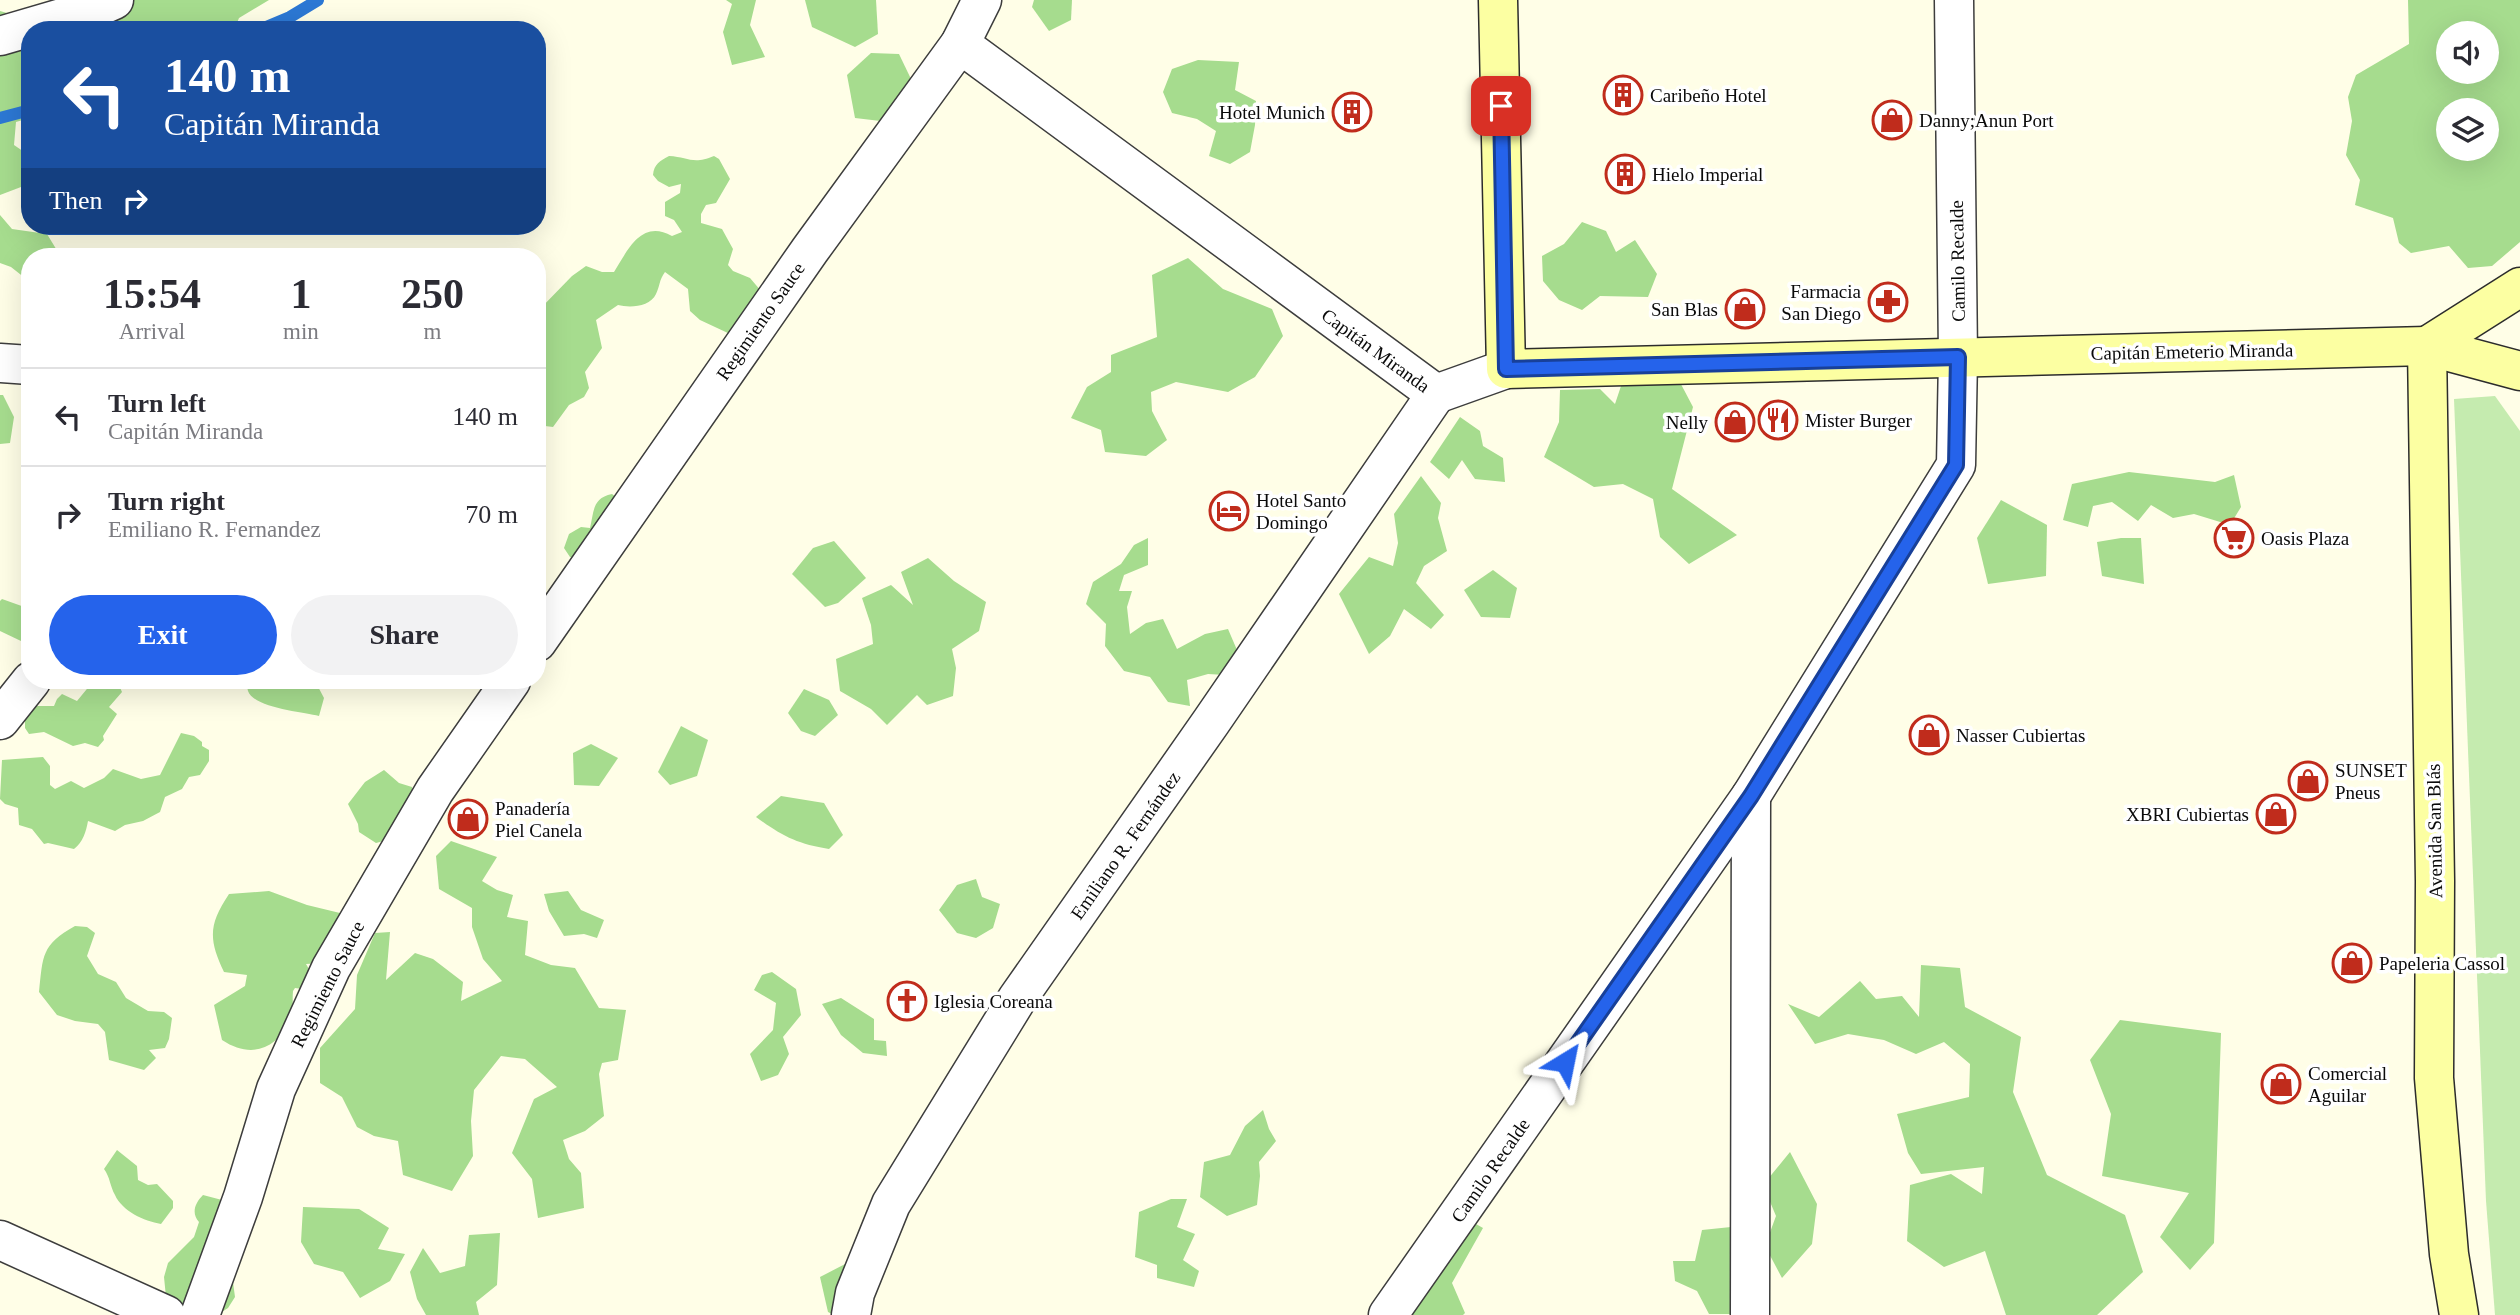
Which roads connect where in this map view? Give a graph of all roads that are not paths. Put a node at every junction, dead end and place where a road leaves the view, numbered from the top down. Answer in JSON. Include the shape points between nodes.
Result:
{"nodes":[{"id":1,"x":114,"y":0,"type":"edge"},
{"id":2,"x":982,"y":0,"type":"edge"},
{"id":3,"x":1499,"y":0,"type":"edge"},
{"id":4,"x":1954,"y":0,"type":"edge"},
{"id":5,"x":51,"y":21,"type":"edge"},
{"id":6,"x":21,"y":30,"type":"edge"},
{"id":7,"x":0,"y":36,"type":"edge"},
{"id":8,"x":960,"y":44,"type":"junction"},
{"id":9,"x":2520,"y":287,"type":"edge"},
{"id":10,"x":2427,"y":346,"type":"junction"},
{"id":11,"x":1958,"y":357,"type":"junction"},
{"id":12,"x":0,"y":363,"type":"edge"},
{"id":13,"x":21,"y":364,"type":"edge"},
{"id":14,"x":1506,"y":369,"type":"junction"},
{"id":15,"x":2520,"y":371,"type":"edge"},
{"id":16,"x":1436,"y":394,"type":"junction"},
{"id":17,"x":546,"y":629,"type":"edge"},
{"id":18,"x":25,"y":689,"type":"edge"},
{"id":19,"x":505,"y":689,"type":"edge"},
{"id":20,"x":0,"y":720,"type":"edge"},
{"id":21,"x":1751,"y":796,"type":"junction"},
{"id":22,"x":0,"y":1240,"type":"edge"},
{"id":23,"x":166,"y":1315,"type":"edge"},
{"id":24,"x":200,"y":1315,"type":"edge"},
{"id":25,"x":851,"y":1315,"type":"edge"},
{"id":26,"x":1388,"y":1315,"type":"edge"},
{"id":27,"x":1750,"y":1315,"type":"edge"},
{"id":28,"x":2459,"y":1315,"type":"edge"}],
"edges":[{"from":1,"to":5,"type":"street"},
{"from":2,"to":8,"type":"street","name":"Regimiento Sauce"},
{"from":3,"to":14,"type":"street"},
{"from":4,"to":11,"type":"street","name":"Camilo Recalde"},
{"from":6,"to":7,"type":"street"},
{"from":8,"to":16,"type":"street","name":"Capitán Miranda"},
{"from":8,"to":17,"type":"street","name":"Regimiento Sauce"},
{"from":9,"to":10,"type":"street"},
{"from":10,"to":11,"type":"street","name":"Capitán Emeterio Miranda"},
{"from":10,"to":15,"type":"street","name":"Capitán Emeterio Miranda"},
{"from":10,"to":28,"type":"street","name":"Avenida San Blás","via":[[2434,1078],[2449,1254]]},
{"from":11,"to":14,"type":"street","name":"Capitán Miranda"},
{"from":11,"to":21,"type":"street","name":"Camilo Recalde","via":[[1956,465]]},
{"from":12,"to":13,"type":"street"},
{"from":14,"to":16,"type":"street","name":"Capitán Miranda"},
{"from":16,"to":25,"type":"street","name":"Emiliano R. Fernández","via":[[1017,999],[891,1204],[855,1293]]},
{"from":18,"to":20,"type":"street"},
{"from":19,"to":24,"type":"street","name":"Regimiento Sauce","via":[[435,790],[331,968],[275,1089],[243,1198]]},
{"from":21,"to":26,"type":"street","name":"Camilo Recalde"},
{"from":21,"to":27,"type":"street"},
{"from":22,"to":23,"type":"street"}]}
